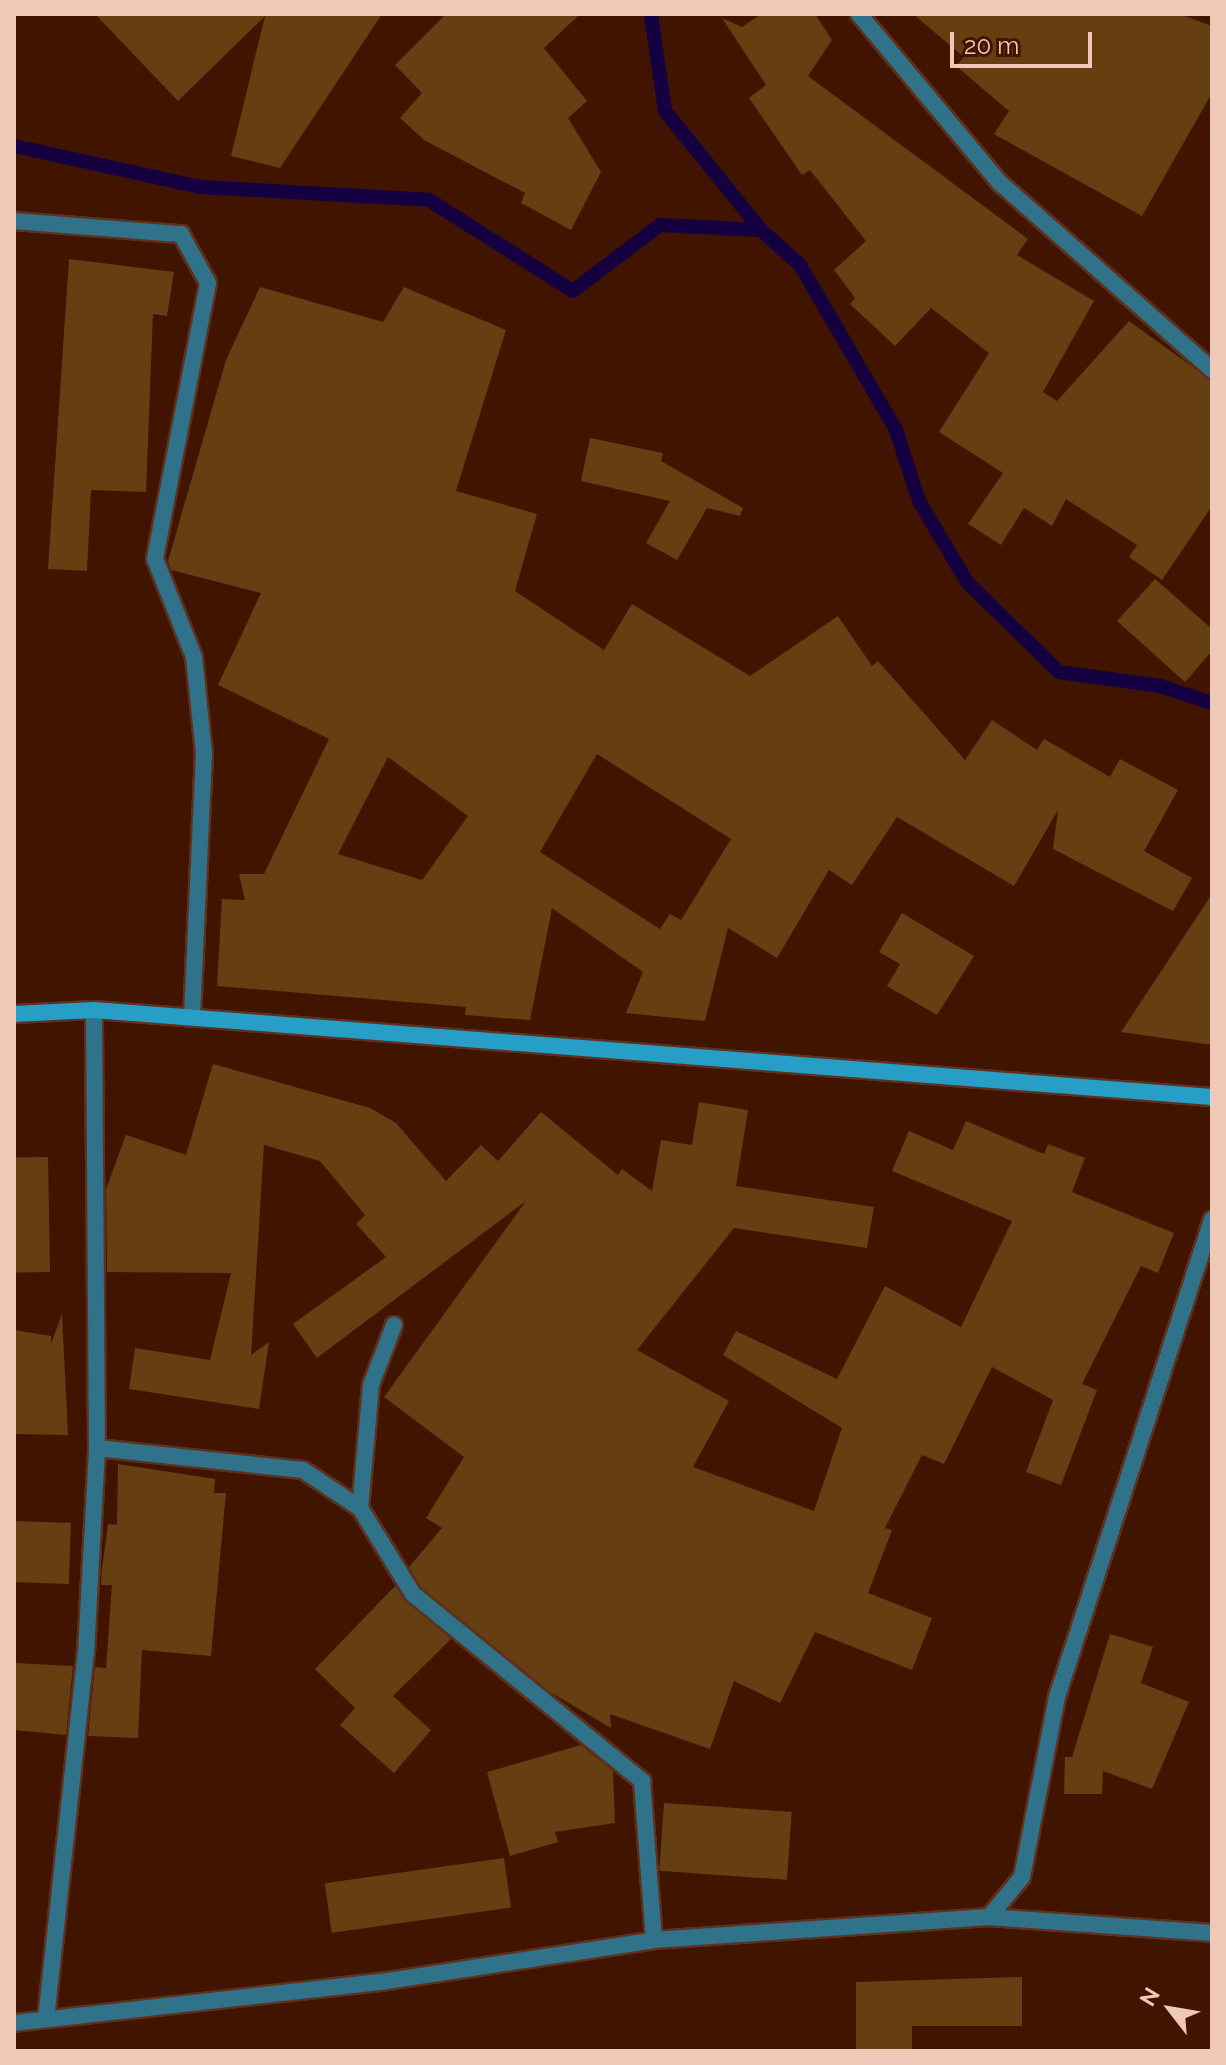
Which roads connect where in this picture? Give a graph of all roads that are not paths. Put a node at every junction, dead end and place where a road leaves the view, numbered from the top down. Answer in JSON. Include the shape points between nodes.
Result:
{"nodes":[{"id":1,"x":859,"y":14,"type":"edge"},
{"id":2,"x":14,"y":221,"type":"edge"},
{"id":3,"x":1212,"y":370,"type":"edge"},
{"id":4,"x":94,"y":1010,"type":"junction"},
{"id":5,"x":14,"y":1014,"type":"edge"},
{"id":6,"x":192,"y":1018,"type":"junction"},
{"id":7,"x":1212,"y":1097,"type":"edge"},
{"id":8,"x":1212,"y":1220,"type":"edge"},
{"id":9,"x":394,"y":1325,"type":"dead end"},
{"id":10,"x":97,"y":1448,"type":"junction"},
{"id":11,"x":360,"y":1508,"type":"junction"},
{"id":12,"x":989,"y":1917,"type":"junction"},
{"id":13,"x":1212,"y":1933,"type":"edge"},
{"id":14,"x":654,"y":1940,"type":"junction"},
{"id":15,"x":46,"y":2019,"type":"junction"},
{"id":16,"x":14,"y":2023,"type":"edge"}],
"edges":[{"from":1,"to":3,"type":"street","via":[[999,182]]},
{"from":2,"to":6,"type":"street","via":[[181,234],[208,283],[155,559],[194,657],[204,753]]},
{"from":4,"to":5,"type":"street"},
{"from":4,"to":6,"type":"street"},
{"from":4,"to":10,"type":"street"},
{"from":6,"to":7,"type":"street"},
{"from":8,"to":12,"type":"street","via":[[1057,1697],[1022,1877]]},
{"from":9,"to":11,"type":"street","via":[[371,1385]]},
{"from":10,"to":11,"type":"street","via":[[303,1470]]},
{"from":10,"to":15,"type":"street","via":[[86,1653]]},
{"from":11,"to":14,"type":"street","via":[[413,1594],[642,1781]]},
{"from":12,"to":13,"type":"street"},
{"from":12,"to":14,"type":"street"},
{"from":14,"to":15,"type":"street","via":[[381,1982]]},
{"from":15,"to":16,"type":"street"}]}
